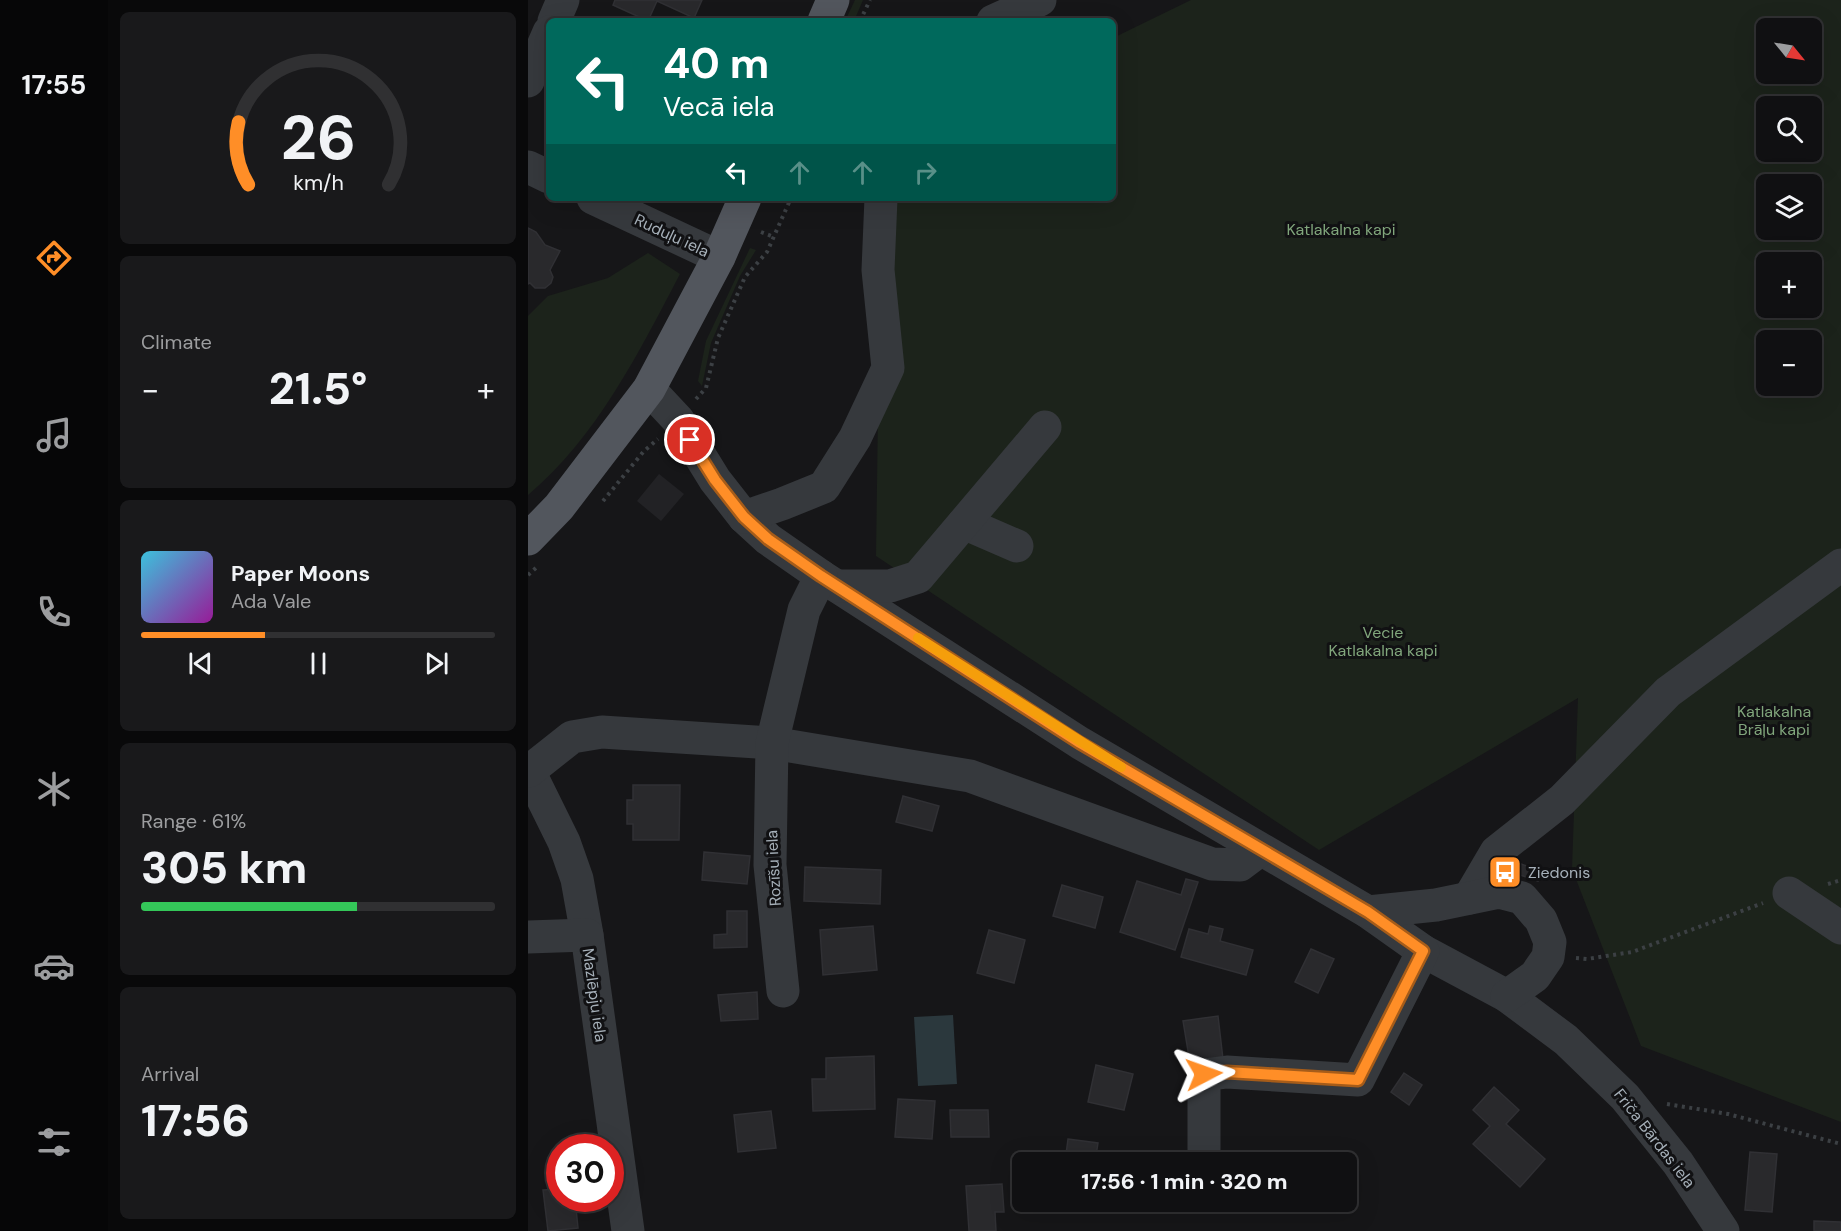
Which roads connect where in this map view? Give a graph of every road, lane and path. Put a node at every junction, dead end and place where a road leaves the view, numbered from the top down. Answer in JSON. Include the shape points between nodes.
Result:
{"nodes":[{"id":1,"x":562,"y":0,"type":"edge"},
{"id":2,"x":833,"y":0,"type":"edge"},
{"id":3,"x":870,"y":0,"type":"edge"},
{"id":4,"x":1041,"y":0,"type":"edge"},
{"id":5,"x":555,"y":18,"type":"edge"},
{"id":6,"x":825,"y":18,"type":"edge"},
{"id":7,"x":861,"y":18,"type":"edge"},
{"id":8,"x":1000,"y":18,"type":"edge"},
{"id":9,"x":546,"y":39,"type":"edge"},
{"id":10,"x":528,"y":81,"type":"edge"},
{"id":11,"x":528,"y":167,"type":"edge"},
{"id":12,"x":546,"y":176,"type":"edge"},
{"id":13,"x":599,"y":201,"type":"edge"},
{"id":14,"x":744,"y":201,"type":"edge"},
{"id":15,"x":881,"y":201,"type":"edge"},
{"id":16,"x":759,"y":231,"type":"dead end"},
{"id":17,"x":774,"y":237,"type":"dead end"},
{"id":18,"x":718,"y":257,"type":"junction"},
{"id":19,"x":649,"y":389,"type":"junction"},
{"id":20,"x":1046,"y":427,"type":"dead end"},
{"id":21,"x":744,"y":517,"type":"junction"},
{"id":22,"x":964,"y":523,"type":"junction"},
{"id":23,"x":528,"y":539,"type":"edge"},
{"id":24,"x":1017,"y":546,"type":"dead end"},
{"id":25,"x":1841,"y":565,"type":"edge"},
{"id":26,"x":829,"y":581,"type":"junction"},
{"id":27,"x":772,"y":744,"type":"junction"},
{"id":28,"x":530,"y":778,"type":"edge"},
{"id":29,"x":1260,"y":850,"type":"junction"},
{"id":30,"x":1841,"y":880,"type":"edge"},
{"id":31,"x":1789,"y":893,"type":"junction"},
{"id":32,"x":1469,"y":898,"type":"junction"},
{"id":33,"x":1368,"y":912,"type":"junction"},
{"id":34,"x":1841,"y":928,"type":"edge"},
{"id":35,"x":587,"y":935,"type":"junction"},
{"id":36,"x":528,"y":937,"type":"edge"},
{"id":37,"x":1423,"y":951,"type":"junction"},
{"id":38,"x":1548,"y":957,"type":"junction"},
{"id":39,"x":783,"y":991,"type":"dead end"},
{"id":40,"x":1508,"y":996,"type":"junction"},
{"id":41,"x":1625,"y":1097,"type":"junction"},
{"id":42,"x":1841,"y":1144,"type":"edge"},
{"id":43,"x":1204,"y":1152,"type":"dead end"},
{"id":44,"x":628,"y":1231,"type":"edge"},
{"id":45,"x":1723,"y":1231,"type":"edge"}],
"edges":[{"from":1,"to":5,"type":"street"},
{"from":2,"to":6,"type":"main road"},
{"from":3,"to":7,"type":"path"},
{"from":4,"to":8,"type":"street"},
{"from":9,"to":10,"type":"street"},
{"from":11,"to":12,"type":"street"},
{"from":13,"to":18,"type":"street","name":"Ruduļu iela"},
{"from":14,"to":18,"type":"main road"},
{"from":15,"to":21,"type":"street","via":[[878,270],[888,368],[855,438],[824,487]]},
{"from":16,"to":17,"type":"path"},
{"from":18,"to":19,"type":"main road"},
{"from":19,"to":21,"type":"street","name":"Friča Bārdas iela","via":[[678,420],[715,480]]},
{"from":19,"to":23,"type":"main road","via":[[559,507]]},
{"from":20,"to":22,"type":"street"},
{"from":21,"to":26,"type":"street","name":"Friča Bārdas iela","via":[[768,539]]},
{"from":22,"to":24,"type":"street"},
{"from":22,"to":26,"type":"street","via":[[918,577],[890,586]]},
{"from":25,"to":32,"type":"street","via":[[1668,692],[1562,800],[1496,852]]},
{"from":26,"to":27,"type":"street","name":"Rozīšu iela","via":[[804,610]]},
{"from":26,"to":29,"type":"street","name":"Friča Bārdas iela","via":[[1080,743]]},
{"from":27,"to":28,"type":"street","via":[[602,732],[572,737]]},
{"from":27,"to":29,"type":"street","via":[[970,776],[1212,864],[1240,865]]},
{"from":27,"to":39,"type":"street","name":"Rozīšu iela","via":[[770,866]]},
{"from":28,"to":35,"type":"street","name":"Mazlēpju iela","via":[[564,842],[577,879]]},
{"from":29,"to":33,"type":"street","name":"Friča Bārdas iela"},
{"from":30,"to":31,"type":"path"},
{"from":31,"to":34,"type":"street"},
{"from":31,"to":38,"type":"path","via":[[1632,952],[1587,959]]},
{"from":32,"to":33,"type":"street"},
{"from":32,"to":38,"type":"street","via":[[1499,892],[1522,898],[1541,920],[1550,942]]},
{"from":33,"to":37,"type":"street","name":"Friča Bārdas iela"},
{"from":35,"to":36,"type":"street"},
{"from":35,"to":44,"type":"street","name":"Mazlēpju iela"},
{"from":37,"to":40,"type":"street","name":"Friča Bārdas iela"},
{"from":37,"to":43,"type":"street","via":[[1358,1080],[1204,1074]]},
{"from":38,"to":40,"type":"street","via":[[1535,976]]},
{"from":40,"to":41,"type":"street","name":"Friča Bārdas iela","via":[[1566,1040]]},
{"from":41,"to":42,"type":"path","via":[[1728,1114]]},
{"from":41,"to":45,"type":"street","name":"Friča Bārdas iela","via":[[1678,1163]]}]}
